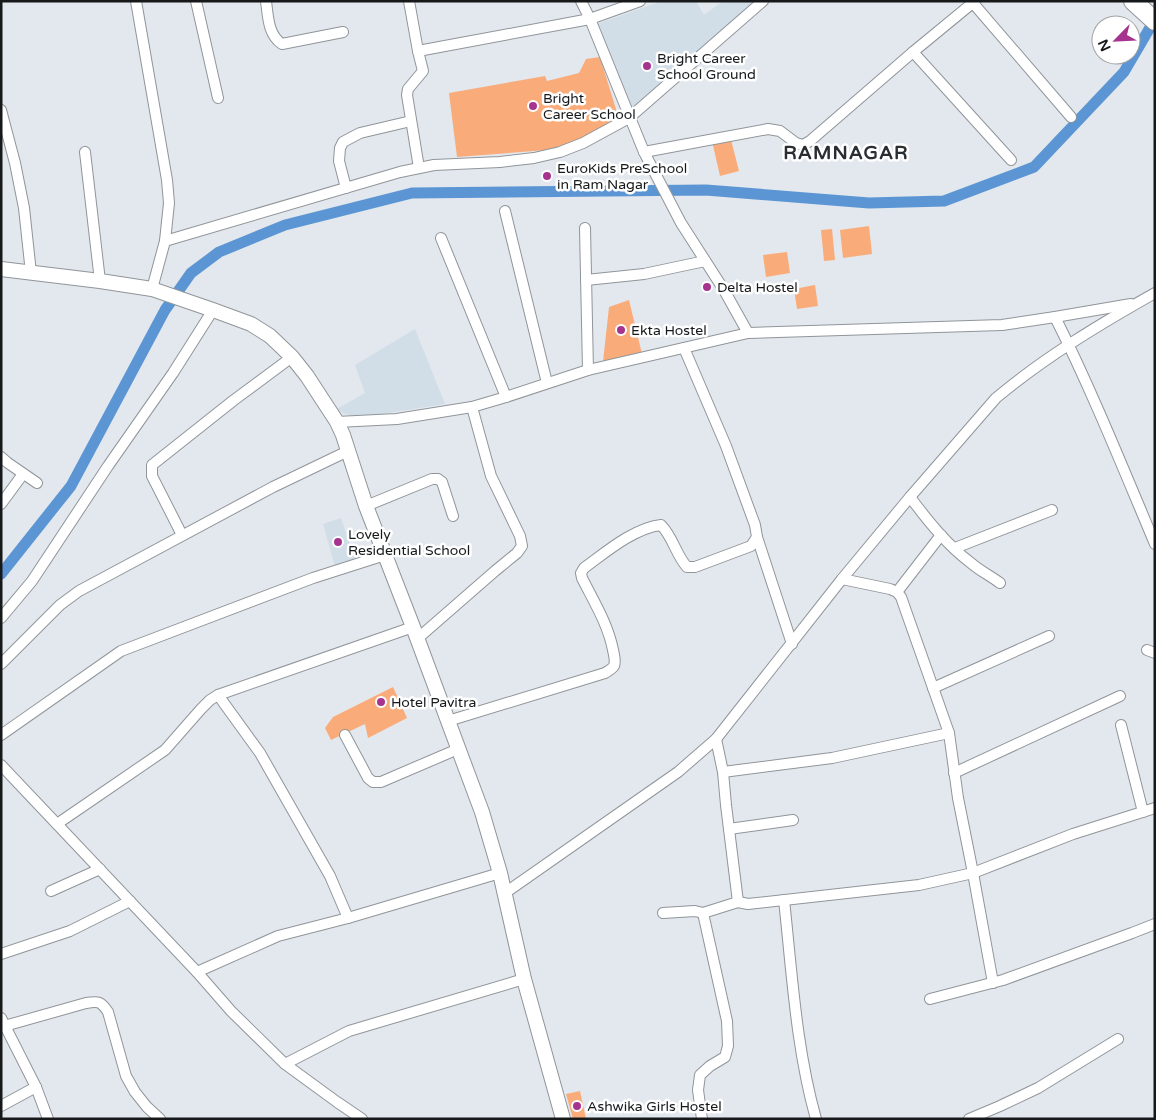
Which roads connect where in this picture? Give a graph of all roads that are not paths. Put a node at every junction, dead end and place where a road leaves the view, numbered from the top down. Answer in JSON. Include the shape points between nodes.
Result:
{"nodes":[{"id":1,"x":136,"y":1,"type":"edge"},
{"id":2,"x":196,"y":1,"type":"edge"},
{"id":3,"x":266,"y":1,"type":"edge"},
{"id":4,"x":409,"y":1,"type":"edge"},
{"id":5,"x":581,"y":1,"type":"edge"},
{"id":6,"x":640,"y":1,"type":"edge"},
{"id":7,"x":762,"y":1,"type":"edge"},
{"id":8,"x":1133,"y":1,"type":"edge"},
{"id":9,"x":974,"y":2,"type":"edge"},
{"id":10,"x":1152,"y":18,"type":"edge"},
{"id":11,"x":590,"y":19,"type":"junction"},
{"id":12,"x":343,"y":32,"type":"dead end"},
{"id":13,"x":418,"y":51,"type":"junction"},
{"id":14,"x":913,"y":52,"type":"junction"},
{"id":15,"x":218,"y":98,"type":"dead end"},
{"id":16,"x":1,"y":110,"type":"edge"},
{"id":17,"x":1072,"y":117,"type":"dead end"},
{"id":18,"x":629,"y":118,"type":"junction"},
{"id":19,"x":412,"y":121,"type":"junction"},
{"id":20,"x":85,"y":152,"type":"dead end"},
{"id":21,"x":644,"y":152,"type":"junction"},
{"id":22,"x":1011,"y":160,"type":"dead end"},
{"id":23,"x":419,"y":168,"type":"junction"},
{"id":24,"x":346,"y":188,"type":"junction"},
{"id":25,"x":505,"y":211,"type":"dead end"},
{"id":26,"x":585,"y":228,"type":"dead end"},
{"id":27,"x":441,"y":238,"type":"dead end"},
{"id":28,"x":165,"y":241,"type":"junction"},
{"id":29,"x":705,"y":261,"type":"junction"},
{"id":30,"x":1,"y":269,"type":"edge"},
{"id":31,"x":31,"y":273,"type":"junction"},
{"id":32,"x":586,"y":280,"type":"junction"},
{"id":33,"x":100,"y":281,"type":"junction"},
{"id":34,"x":152,"y":289,"type":"junction"},
{"id":35,"x":1155,"y":293,"type":"edge"},
{"id":36,"x":1137,"y":303,"type":"junction"},
{"id":37,"x":213,"y":310,"type":"junction"},
{"id":38,"x":1055,"y":317,"type":"junction"},
{"id":39,"x":748,"y":333,"type":"junction"},
{"id":40,"x":1069,"y":344,"type":"junction"},
{"id":41,"x":684,"y":348,"type":"junction"},
{"id":42,"x":292,"y":357,"type":"junction"},
{"id":43,"x":588,"y":370,"type":"junction"},
{"id":44,"x":546,"y":383,"type":"junction"},
{"id":45,"x":506,"y":397,"type":"junction"},
{"id":46,"x":472,"y":407,"type":"junction"},
{"id":47,"x":337,"y":422,"type":"junction"},
{"id":48,"x":348,"y":451,"type":"junction"},
{"id":49,"x":1,"y":456,"type":"edge"},
{"id":50,"x":23,"y":474,"type":"junction"},
{"id":51,"x":37,"y":483,"type":"dead end"},
{"id":52,"x":910,"y":498,"type":"junction"},
{"id":53,"x":1,"y":504,"type":"edge"},
{"id":54,"x":366,"y":506,"type":"junction"},
{"id":55,"x":1052,"y":510,"type":"dead end"},
{"id":56,"x":453,"y":516,"type":"dead end"},
{"id":57,"x":182,"y":534,"type":"junction"},
{"id":58,"x":941,"y":535,"type":"junction"},
{"id":59,"x":757,"y":537,"type":"junction"},
{"id":60,"x":1155,"y":544,"type":"edge"},
{"id":61,"x":955,"y":548,"type":"junction"},
{"id":62,"x":385,"y":555,"type":"junction"},
{"id":63,"x":842,"y":580,"type":"junction"},
{"id":64,"x":1000,"y":583,"type":"dead end"},
{"id":65,"x":897,"y":592,"type":"junction"},
{"id":66,"x":1,"y":618,"type":"edge"},
{"id":67,"x":415,"y":633,"type":"junction"},
{"id":68,"x":1049,"y":636,"type":"dead end"},
{"id":69,"x":792,"y":644,"type":"junction"},
{"id":70,"x":1,"y":664,"type":"edge"},
{"id":71,"x":933,"y":688,"type":"junction"},
{"id":72,"x":218,"y":695,"type":"junction"},
{"id":73,"x":1120,"y":696,"type":"dead end"},
{"id":74,"x":448,"y":721,"type":"junction"},
{"id":75,"x":1121,"y":725,"type":"dead end"},
{"id":76,"x":949,"y":733,"type":"junction"},
{"id":77,"x":1,"y":734,"type":"edge"},
{"id":78,"x":345,"y":735,"type":"dead end"},
{"id":79,"x":716,"y":739,"type":"junction"},
{"id":80,"x":458,"y":749,"type":"junction"},
{"id":81,"x":1,"y":765,"type":"edge"},
{"id":82,"x":723,"y":772,"type":"junction"},
{"id":83,"x":954,"y":774,"type":"junction"},
{"id":84,"x":1155,"y":808,"type":"edge"},
{"id":85,"x":1143,"y":812,"type":"junction"},
{"id":86,"x":793,"y":820,"type":"dead end"},
{"id":87,"x":57,"y":824,"type":"junction"},
{"id":88,"x":729,"y":829,"type":"junction"},
{"id":89,"x":100,"y":869,"type":"junction"},
{"id":90,"x":500,"y":873,"type":"junction"},
{"id":91,"x":973,"y":873,"type":"junction"},
{"id":92,"x":51,"y":891,"type":"dead end"},
{"id":93,"x":505,"y":893,"type":"junction"},
{"id":94,"x":784,"y":900,"type":"junction"},
{"id":95,"x":130,"y":901,"type":"junction"},
{"id":96,"x":738,"y":902,"type":"junction"},
{"id":97,"x":663,"y":913,"type":"dead end"},
{"id":98,"x":703,"y":913,"type":"junction"},
{"id":99,"x":348,"y":918,"type":"junction"},
{"id":100,"x":1155,"y":924,"type":"edge"},
{"id":101,"x":1,"y":954,"type":"edge"},
{"id":102,"x":197,"y":972,"type":"junction"},
{"id":103,"x":524,"y":979,"type":"junction"},
{"id":104,"x":993,"y":983,"type":"junction"},
{"id":105,"x":930,"y":999,"type":"dead end"},
{"id":106,"x":2,"y":1024,"type":"edge"},
{"id":107,"x":1118,"y":1039,"type":"dead end"},
{"id":108,"x":285,"y":1064,"type":"junction"},
{"id":109,"x":36,"y":1087,"type":"junction"},
{"id":110,"x":1,"y":1106,"type":"edge"},
{"id":111,"x":48,"y":1119,"type":"edge"},
{"id":112,"x":160,"y":1119,"type":"edge"},
{"id":113,"x":362,"y":1119,"type":"edge"},
{"id":114,"x":563,"y":1119,"type":"edge"},
{"id":115,"x":702,"y":1119,"type":"edge"},
{"id":116,"x":816,"y":1119,"type":"edge"},
{"id":117,"x":969,"y":1119,"type":"edge"}],
"edges":[{"from":1,"to":28,"type":"street","via":[[169,203]]},
{"from":2,"to":15,"type":"street"},
{"from":3,"to":12,"type":"street","via":[[272,32],[282,44]]},
{"from":4,"to":13,"type":"street"},
{"from":5,"to":11,"type":"street"},
{"from":6,"to":11,"type":"street"},
{"from":7,"to":18,"type":"street"},
{"from":8,"to":10,"type":"highway"},
{"from":9,"to":14,"type":"street"},
{"from":9,"to":17,"type":"street"},
{"from":11,"to":13,"type":"street"},
{"from":11,"to":18,"type":"street"},
{"from":13,"to":19,"type":"street","via":[[423,71],[407,95]]},
{"from":14,"to":21,"type":"street","via":[[803,145],[780,131],[768,129]]},
{"from":14,"to":22,"type":"street"},
{"from":16,"to":31,"type":"street","via":[[24,208]]},
{"from":18,"to":21,"type":"street"},
{"from":18,"to":23,"type":"street","via":[[560,152],[500,162]]},
{"from":19,"to":23,"type":"street"},
{"from":19,"to":24,"type":"street","via":[[360,133],[344,142],[339,161]]},
{"from":20,"to":33,"type":"street"},
{"from":21,"to":29,"type":"street"},
{"from":23,"to":24,"type":"street"},
{"from":24,"to":28,"type":"street"},
{"from":25,"to":44,"type":"street"},
{"from":26,"to":32,"type":"street"},
{"from":27,"to":45,"type":"street"},
{"from":28,"to":34,"type":"street"},
{"from":29,"to":32,"type":"street","via":[[644,274]]},
{"from":29,"to":39,"type":"street"},
{"from":30,"to":31,"type":"street"},
{"from":31,"to":33,"type":"street"},
{"from":32,"to":43,"type":"street"},
{"from":33,"to":34,"type":"street"},
{"from":34,"to":37,"type":"street"},
{"from":35,"to":36,"type":"street"},
{"from":36,"to":38,"type":"street"},
{"from":36,"to":40,"type":"street"},
{"from":37,"to":42,"type":"street","via":[[251,324],[270,336]]},
{"from":37,"to":66,"type":"street","via":[[32,581]]},
{"from":38,"to":39,"type":"street","via":[[1002,325]]},
{"from":38,"to":40,"type":"street"},
{"from":39,"to":41,"type":"street"},
{"from":40,"to":52,"type":"street","via":[[996,398]]},
{"from":40,"to":60,"type":"street"},
{"from":41,"to":43,"type":"street"},
{"from":41,"to":59,"type":"street","via":[[726,446]]},
{"from":42,"to":47,"type":"street"},
{"from":42,"to":57,"type":"street","via":[[152,465],[152,476]]},
{"from":43,"to":44,"type":"street"},
{"from":44,"to":45,"type":"street"},
{"from":45,"to":46,"type":"street"},
{"from":46,"to":47,"type":"street","via":[[397,419]]},
{"from":46,"to":67,"type":"street","via":[[491,476],[522,546]]},
{"from":47,"to":48,"type":"street"},
{"from":48,"to":54,"type":"street"},
{"from":48,"to":57,"type":"street"},
{"from":49,"to":50,"type":"street"},
{"from":50,"to":51,"type":"street"},
{"from":50,"to":53,"type":"street"},
{"from":52,"to":58,"type":"street"},
{"from":52,"to":63,"type":"street"},
{"from":54,"to":56,"type":"street","via":[[438,479],[442,482]]},
{"from":54,"to":62,"type":"street"},
{"from":55,"to":61,"type":"street"},
{"from":57,"to":70,"type":"street","via":[[70,597]]},
{"from":58,"to":61,"type":"street"},
{"from":58,"to":65,"type":"street"},
{"from":59,"to":69,"type":"street"},
{"from":59,"to":74,"type":"street","via":[[752,546],[687,568],[661,526],[654,526],[616,544],[581,573],[604,619],[614,666],[605,673]]},
{"from":61,"to":64,"type":"street","via":[[970,563]]},
{"from":62,"to":67,"type":"street"},
{"from":62,"to":77,"type":"street","via":[[313,578],[121,651]]},
{"from":63,"to":65,"type":"street"},
{"from":63,"to":69,"type":"street"},
{"from":65,"to":71,"type":"street"},
{"from":67,"to":72,"type":"street"},
{"from":67,"to":74,"type":"street"},
{"from":68,"to":71,"type":"street"},
{"from":69,"to":79,"type":"street"},
{"from":71,"to":76,"type":"street"},
{"from":72,"to":87,"type":"street","via":[[201,709],[165,750]]},
{"from":72,"to":99,"type":"street","via":[[260,753],[330,876]]},
{"from":73,"to":83,"type":"street"},
{"from":74,"to":80,"type":"street"},
{"from":75,"to":85,"type":"street"},
{"from":76,"to":82,"type":"street","via":[[832,758]]},
{"from":76,"to":83,"type":"street"},
{"from":78,"to":80,"type":"street","via":[[373,782],[381,782]]},
{"from":79,"to":82,"type":"street"},
{"from":79,"to":93,"type":"street","via":[[678,772]]},
{"from":80,"to":90,"type":"street","via":[[482,812]]},
{"from":81,"to":87,"type":"street"},
{"from":82,"to":88,"type":"street"},
{"from":83,"to":91,"type":"street"},
{"from":84,"to":85,"type":"street"},
{"from":85,"to":91,"type":"street","via":[[1074,834]]},
{"from":86,"to":88,"type":"street"},
{"from":87,"to":89,"type":"street"},
{"from":88,"to":96,"type":"street"},
{"from":89,"to":92,"type":"street"},
{"from":89,"to":95,"type":"street"},
{"from":90,"to":93,"type":"street"},
{"from":90,"to":99,"type":"street"},
{"from":91,"to":94,"type":"street","via":[[919,884]]},
{"from":91,"to":104,"type":"street"},
{"from":93,"to":103,"type":"street"},
{"from":94,"to":96,"type":"street"},
{"from":94,"to":116,"type":"street","via":[[800,1049]]},
{"from":95,"to":101,"type":"street","via":[[70,931]]},
{"from":95,"to":102,"type":"street"},
{"from":96,"to":98,"type":"street"},
{"from":97,"to":98,"type":"street"},
{"from":98,"to":115,"type":"street","via":[[727,1021],[728,1046],[724,1057],[700,1075],[698,1090]]},
{"from":99,"to":102,"type":"street","via":[[278,936]]},
{"from":100,"to":104,"type":"street"},
{"from":102,"to":108,"type":"street"},
{"from":103,"to":108,"type":"street","via":[[349,1031]]},
{"from":103,"to":114,"type":"street"},
{"from":104,"to":105,"type":"street"},
{"from":106,"to":109,"type":"street"},
{"from":106,"to":112,"type":"street","via":[[86,1002],[97,1001],[104,1005],[126,1076],[135,1092]]},
{"from":107,"to":117,"type":"street","via":[[1038,1088]]},
{"from":108,"to":113,"type":"street"},
{"from":109,"to":110,"type":"street"},
{"from":109,"to":111,"type":"street"}]}
